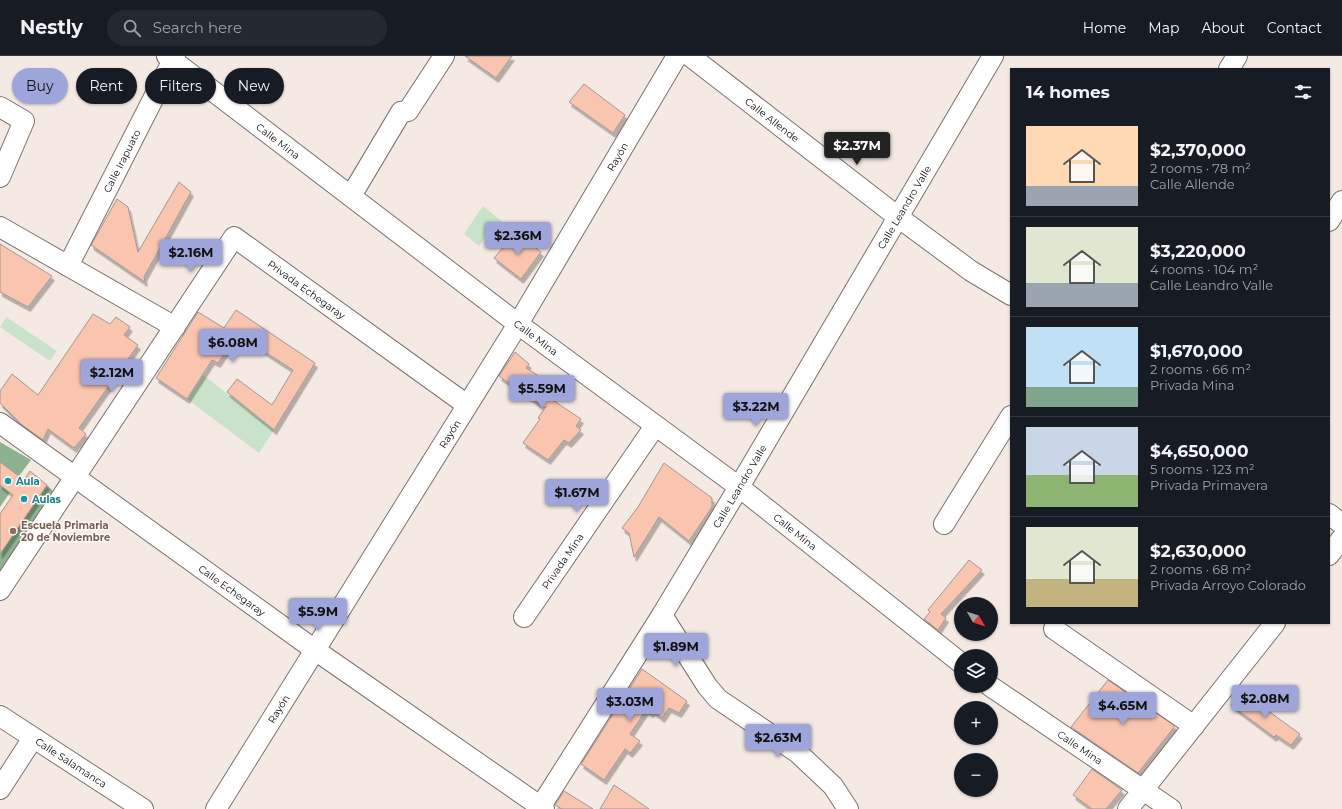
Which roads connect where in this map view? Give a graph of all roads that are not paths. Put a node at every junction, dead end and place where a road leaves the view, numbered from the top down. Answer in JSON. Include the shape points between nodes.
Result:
{"nodes":[{"id":1,"x":444,"y":56,"type":"edge"},
{"id":2,"x":678,"y":56,"type":"edge"},
{"id":3,"x":690,"y":56,"type":"edge"},
{"id":4,"x":993,"y":56,"type":"edge"},
{"id":5,"x":1237,"y":56,"type":"edge"},
{"id":6,"x":172,"y":58,"type":"edge"},
{"id":7,"x":1230,"y":68,"type":"edge"},
{"id":8,"x":0,"y":107,"type":"edge"},
{"id":9,"x":0,"y":177,"type":"edge"},
{"id":10,"x":351,"y":196,"type":"junction"},
{"id":11,"x":1342,"y":201,"type":"edge"},
{"id":12,"x":898,"y":217,"type":"junction"},
{"id":13,"x":1330,"y":219,"type":"edge"},
{"id":14,"x":0,"y":227,"type":"edge"},
{"id":15,"x":68,"y":266,"type":"junction"},
{"id":16,"x":1010,"y":294,"type":"edge"},
{"id":17,"x":518,"y":324,"type":"junction"},
{"id":18,"x":175,"y":327,"type":"junction"},
{"id":19,"x":467,"y":405,"type":"junction"},
{"id":20,"x":1010,"y":418,"type":"edge"},
{"id":21,"x":0,"y":423,"type":"edge"},
{"id":22,"x":655,"y":426,"type":"junction"},
{"id":23,"x":75,"y":477,"type":"junction"},
{"id":24,"x":739,"y":487,"type":"junction"},
{"id":25,"x":1330,"y":515,"type":"edge"},
{"id":26,"x":944,"y":524,"type":"dead end"},
{"id":27,"x":1342,"y":524,"type":"edge"},
{"id":28,"x":1342,"y":538,"type":"edge"},
{"id":29,"x":1330,"y":554,"type":"edge"},
{"id":30,"x":0,"y":590,"type":"edge"},
{"id":31,"x":662,"y":615,"type":"junction"},
{"id":32,"x":524,"y":617,"type":"dead end"},
{"id":33,"x":1274,"y":624,"type":"edge"},
{"id":34,"x":1054,"y":628,"type":"dead end"},
{"id":35,"x":316,"y":650,"type":"junction"},
{"id":36,"x":954,"y":657,"type":"edge"},
{"id":37,"x":998,"y":692,"type":"edge"},
{"id":38,"x":0,"y":716,"type":"edge"},
{"id":39,"x":1194,"y":726,"type":"junction"},
{"id":40,"x":33,"y":738,"type":"junction"},
{"id":41,"x":0,"y":789,"type":"edge"},
{"id":42,"x":1142,"y":791,"type":"junction"},
{"id":43,"x":541,"y":808,"type":"edge"},
{"id":44,"x":143,"y":809,"type":"edge"},
{"id":45,"x":216,"y":809,"type":"edge"},
{"id":46,"x":848,"y":809,"type":"edge"},
{"id":47,"x":1128,"y":809,"type":"edge"},
{"id":48,"x":1171,"y":809,"type":"edge"}],
"edges":[{"from":1,"to":10,"type":"street","via":[[408,111],[401,112]]},
{"from":2,"to":17,"type":"street","name":"Rayón"},
{"from":3,"to":12,"type":"street","name":"Calle Allende"},
{"from":4,"to":12,"type":"street","name":"Calle Leandro Valle"},
{"from":5,"to":7,"type":"street"},
{"from":6,"to":10,"type":"street","name":"Calle Mina"},
{"from":6,"to":15,"type":"street","name":"Calle Irapuato"},
{"from":8,"to":9,"type":"street","via":[[24,121]]},
{"from":10,"to":17,"type":"street","name":"Calle Mina"},
{"from":11,"to":13,"type":"street"},
{"from":12,"to":16,"type":"street","name":"Calle Allende","via":[[971,270]]},
{"from":12,"to":24,"type":"street","name":"Calle Leandro Valle"},
{"from":14,"to":15,"type":"street"},
{"from":15,"to":18,"type":"street"},
{"from":17,"to":19,"type":"street","name":"Rayón"},
{"from":17,"to":22,"type":"street","name":"Calle Mina"},
{"from":18,"to":19,"type":"street","name":"Privada Echegaray","via":[[234,237]]},
{"from":18,"to":23,"type":"street","name":"Privada Echegaray"},
{"from":19,"to":35,"type":"street","name":"Rayón"},
{"from":20,"to":26,"type":"street"},
{"from":21,"to":23,"type":"street","name":"Calle Echegaray"},
{"from":22,"to":24,"type":"street","name":"Calle Mina"},
{"from":22,"to":32,"type":"street","name":"Privada Mina"},
{"from":23,"to":30,"type":"street","name":"Privada Echegaray"},
{"from":23,"to":35,"type":"street","name":"Calle Echegaray"},
{"from":24,"to":31,"type":"street","name":"Calle Leandro Valle"},
{"from":24,"to":36,"type":"street","name":"Calle Mina"},
{"from":25,"to":27,"type":"street"},
{"from":28,"to":29,"type":"street"},
{"from":31,"to":43,"type":"street","name":"Calle Leandro Valle"},
{"from":31,"to":46,"type":"street","via":[[718,699],[798,753],[834,786]]},
{"from":33,"to":39,"type":"street"},
{"from":34,"to":39,"type":"street"},
{"from":35,"to":43,"type":"street","name":"Calle Echegaray"},
{"from":35,"to":45,"type":"street","name":"Rayón"},
{"from":37,"to":42,"type":"street","name":"Calle Mina"},
{"from":38,"to":40,"type":"street","name":"Calle Salamanca"},
{"from":39,"to":42,"type":"street"},
{"from":40,"to":41,"type":"street"},
{"from":40,"to":44,"type":"street","name":"Calle Salamanca"},
{"from":42,"to":47,"type":"street"},
{"from":42,"to":48,"type":"street","name":"Calle Mina"}]}
